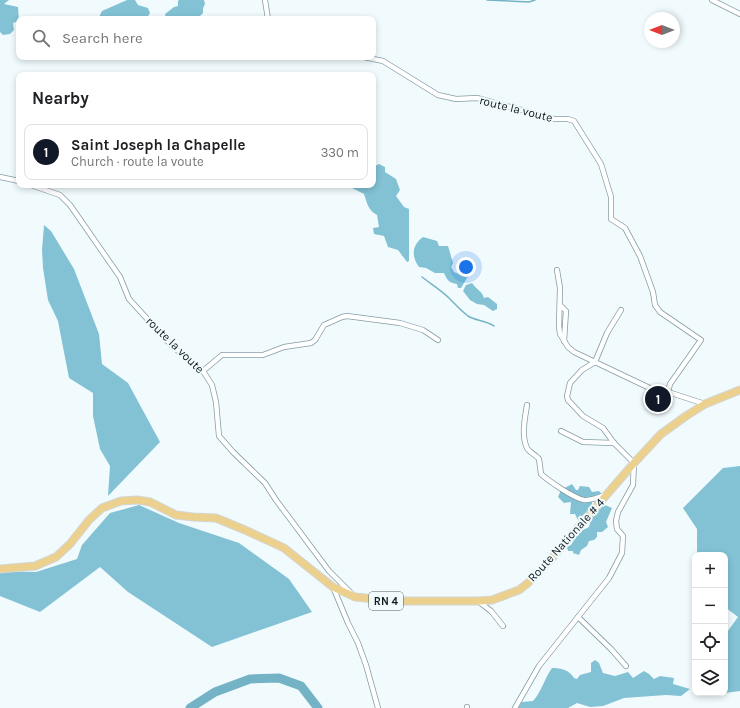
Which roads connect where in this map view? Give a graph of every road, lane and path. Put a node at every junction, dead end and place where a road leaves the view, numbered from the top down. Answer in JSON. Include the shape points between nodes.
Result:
{"nodes":[{"id":1,"x":265,"y":0,"type":"edge"},
{"id":2,"x":712,"y":0,"type":"edge"},
{"id":3,"x":740,"y":14,"type":"edge"},
{"id":4,"x":268,"y":16,"type":"edge"},
{"id":5,"x":375,"y":60,"type":"edge"},
{"id":6,"x":0,"y":177,"type":"edge"},
{"id":7,"x":16,"y":180,"type":"edge"},
{"id":8,"x":40,"y":188,"type":"edge"},
{"id":9,"x":557,"y":270,"type":"dead end"},
{"id":10,"x":621,"y":310,"type":"dead end"},
{"id":11,"x":438,"y":340,"type":"dead end"},
{"id":12,"x":595,"y":362,"type":"junction"},
{"id":13,"x":203,"y":371,"type":"junction"},
{"id":14,"x":740,"y":390,"type":"edge"},
{"id":15,"x":668,"y":392,"type":"junction"},
{"id":16,"x":527,"y":404,"type":"dead end"},
{"id":17,"x":705,"y":404,"type":"junction"},
{"id":18,"x":561,"y":431,"type":"dead end"},
{"id":19,"x":614,"y":443,"type":"junction"},
{"id":20,"x":634,"y":463,"type":"junction"},
{"id":21,"x":608,"y":494,"type":"junction"},
{"id":22,"x":0,"y":569,"type":"edge"},
{"id":23,"x":333,"y":588,"type":"junction"},
{"id":24,"x":355,"y":597,"type":"junction"},
{"id":25,"x":478,"y":601,"type":"junction"},
{"id":26,"x":578,"y":617,"type":"junction"},
{"id":27,"x":503,"y":626,"type":"dead end"},
{"id":28,"x":626,"y":666,"type":"dead end"},
{"id":29,"x":378,"y":708,"type":"edge"},
{"id":30,"x":515,"y":708,"type":"edge"}],
"edges":[{"from":1,"to":4,"type":"street"},
{"from":2,"to":3,"type":"street"},
{"from":5,"to":15,"type":"street","name":"route la voute","via":[[438,95],[456,99],[477,98],[542,117],[574,121],[601,164],[611,197],[611,219],[625,228],[640,256],[657,309],[701,340],[670,384]]},
{"from":6,"to":7,"type":"street"},
{"from":8,"to":13,"type":"street","name":"route la voute","via":[[60,195],[70,205],[120,277],[129,299],[172,346]]},
{"from":9,"to":12,"type":"street","via":[[560,288],[560,334],[574,352]]},
{"from":10,"to":12,"type":"street","via":[[607,333]]},
{"from":11,"to":13,"type":"street","via":[[423,330],[400,323],[342,317],[324,325],[311,343],[284,347],[263,355],[222,355]]},
{"from":12,"to":15,"type":"street","via":[[658,392]]},
{"from":12,"to":19,"type":"street","via":[[582,370],[570,383],[567,396],[583,416],[603,428]]},
{"from":13,"to":24,"type":"street","name":"route la voute","via":[[212,385],[219,436],[265,483],[329,571]]},
{"from":14,"to":17,"type":"main road","name":"Route Nationale # 4","number":"RN 4"},
{"from":15,"to":17,"type":"street"},
{"from":16,"to":21,"type":"street","via":[[524,438],[528,450],[539,459],[541,474],[555,485],[584,500]]},
{"from":17,"to":20,"type":"main road","name":"Route Nationale # 4","number":"RN 4","via":[[661,434]]},
{"from":18,"to":19,"type":"street","via":[[583,442]]},
{"from":19,"to":20,"type":"street"},
{"from":20,"to":21,"type":"main road","name":"Route Nationale # 4","number":"RN 4"},
{"from":20,"to":26,"type":"street","via":[[633,485],[618,512],[616,521],[623,536],[622,553],[608,578]]},
{"from":21,"to":25,"type":"main road","name":"Route Nationale # 4","number":"RN 4","via":[[528,583],[519,590],[498,598]]},
{"from":22,"to":23,"type":"main road","name":"Route Nationale # 4","number":"RN 4","via":[[35,566],[56,557],[102,508],[120,501],[137,500],[150,502],[176,515],[216,518],[245,530],[284,548]]},
{"from":23,"to":24,"type":"main road","name":"Route Nationale # 4","number":"RN 4"},
{"from":23,"to":29,"type":"street","via":[[366,665]]},
{"from":24,"to":25,"type":"main road","name":"Route Nationale # 4","number":"RN 4","via":[[395,601]]},
{"from":25,"to":27,"type":"street","via":[[491,611]]},
{"from":26,"to":28,"type":"street"},
{"from":26,"to":30,"type":"street","via":[[540,666]]}]}
